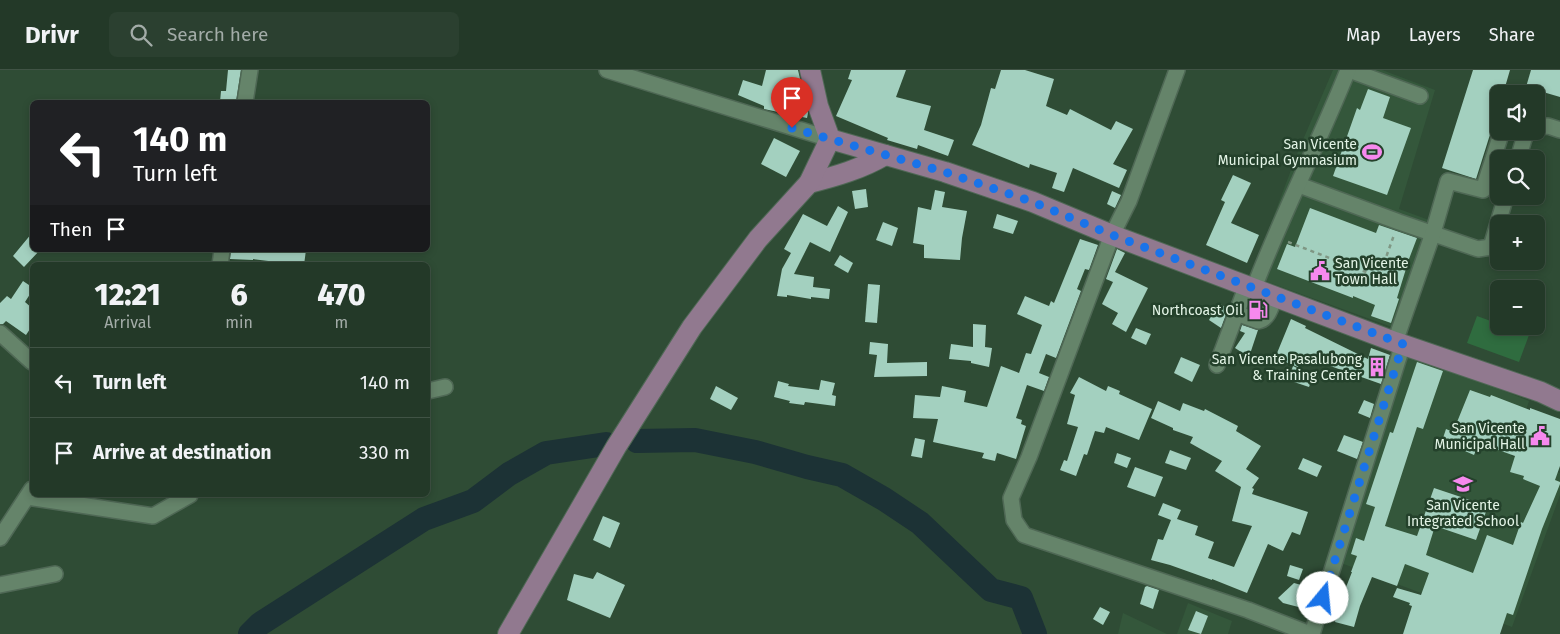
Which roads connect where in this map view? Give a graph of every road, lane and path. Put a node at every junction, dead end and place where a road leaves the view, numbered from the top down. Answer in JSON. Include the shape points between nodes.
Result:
{"nodes":[{"id":1,"x":250,"y":70,"type":"edge"},
{"id":2,"x":607,"y":70,"type":"edge"},
{"id":3,"x":810,"y":70,"type":"edge"},
{"id":4,"x":1177,"y":70,"type":"edge"},
{"id":5,"x":1349,"y":70,"type":"edge"},
{"id":6,"x":1420,"y":96,"type":"dead end"},
{"id":7,"x":245,"y":100,"type":"edge"},
{"id":8,"x":1545,"y":126,"type":"edge"},
{"id":9,"x":1560,"y":130,"type":"edge"},
{"id":10,"x":830,"y":138,"type":"junction"},
{"id":11,"x":1499,"y":140,"type":"edge"},
{"id":12,"x":885,"y":155,"type":"junction"},
{"id":13,"x":809,"y":183,"type":"junction"},
{"id":14,"x":1298,"y":185,"type":"junction"},
{"id":15,"x":1503,"y":205,"type":"edge"},
{"id":16,"x":1399,"y":222,"type":"junction"},
{"id":17,"x":1433,"y":233,"type":"junction"},
{"id":18,"x":1112,"y":235,"type":"junction"},
{"id":19,"x":1274,"y":236,"type":"junction"},
{"id":20,"x":1250,"y":286,"type":"junction"},
{"id":21,"x":1275,"y":296,"type":"junction"},
{"id":22,"x":1236,"y":313,"type":"junction"},
{"id":23,"x":0,"y":333,"type":"edge"},
{"id":24,"x":1399,"y":343,"type":"junction"},
{"id":25,"x":30,"y":360,"type":"edge"},
{"id":26,"x":1217,"y":365,"type":"dead end"},
{"id":27,"x":446,"y":387,"type":"dead end"},
{"id":28,"x":430,"y":391,"type":"edge"},
{"id":29,"x":1560,"y":401,"type":"edge"},
{"id":30,"x":30,"y":493,"type":"edge"},
{"id":31,"x":51,"y":497,"type":"edge"},
{"id":32,"x":186,"y":497,"type":"edge"},
{"id":33,"x":0,"y":538,"type":"edge"},
{"id":34,"x":55,"y":574,"type":"dead end"},
{"id":35,"x":0,"y":585,"type":"edge"},
{"id":36,"x":508,"y":634,"type":"edge"},
{"id":37,"x":1311,"y":634,"type":"edge"}],
"edges":[{"from":1,"to":7,"type":"street"},
{"from":2,"to":10,"type":"street"},
{"from":3,"to":10,"type":"main road"},
{"from":4,"to":18,"type":"street","via":[[1129,201]]},
{"from":5,"to":6,"type":"street"},
{"from":5,"to":14,"type":"street"},
{"from":8,"to":9,"type":"street"},
{"from":10,"to":12,"type":"main road"},
{"from":10,"to":13,"type":"main road"},
{"from":11,"to":17,"type":"street","via":[[1483,190],[1448,181]]},
{"from":12,"to":13,"type":"main road","via":[[850,172]]},
{"from":12,"to":18,"type":"main road","via":[[1033,202]]},
{"from":13,"to":36,"type":"main road","via":[[758,239],[692,327],[616,447]]},
{"from":14,"to":16,"type":"street"},
{"from":14,"to":19,"type":"street"},
{"from":15,"to":17,"type":"street","via":[[1491,247],[1478,249]]},
{"from":16,"to":17,"type":"street"},
{"from":16,"to":19,"type":"path","via":[[1379,277]]},
{"from":17,"to":24,"type":"street"},
{"from":18,"to":20,"type":"main road"},
{"from":18,"to":37,"type":"street","via":[[1011,498],[1014,520],[1024,535]]},
{"from":19,"to":20,"type":"street"},
{"from":20,"to":21,"type":"main road"},
{"from":20,"to":22,"type":"street"},
{"from":21,"to":22,"type":"street","via":[[1262,321]]},
{"from":21,"to":24,"type":"main road"},
{"from":22,"to":26,"type":"street"},
{"from":23,"to":25,"type":"street"},
{"from":24,"to":29,"type":"main road"},
{"from":24,"to":37,"type":"street"},
{"from":27,"to":28,"type":"street"},
{"from":30,"to":33,"type":"street"},
{"from":31,"to":32,"type":"street","via":[[153,516]]},
{"from":34,"to":35,"type":"street"}]}
